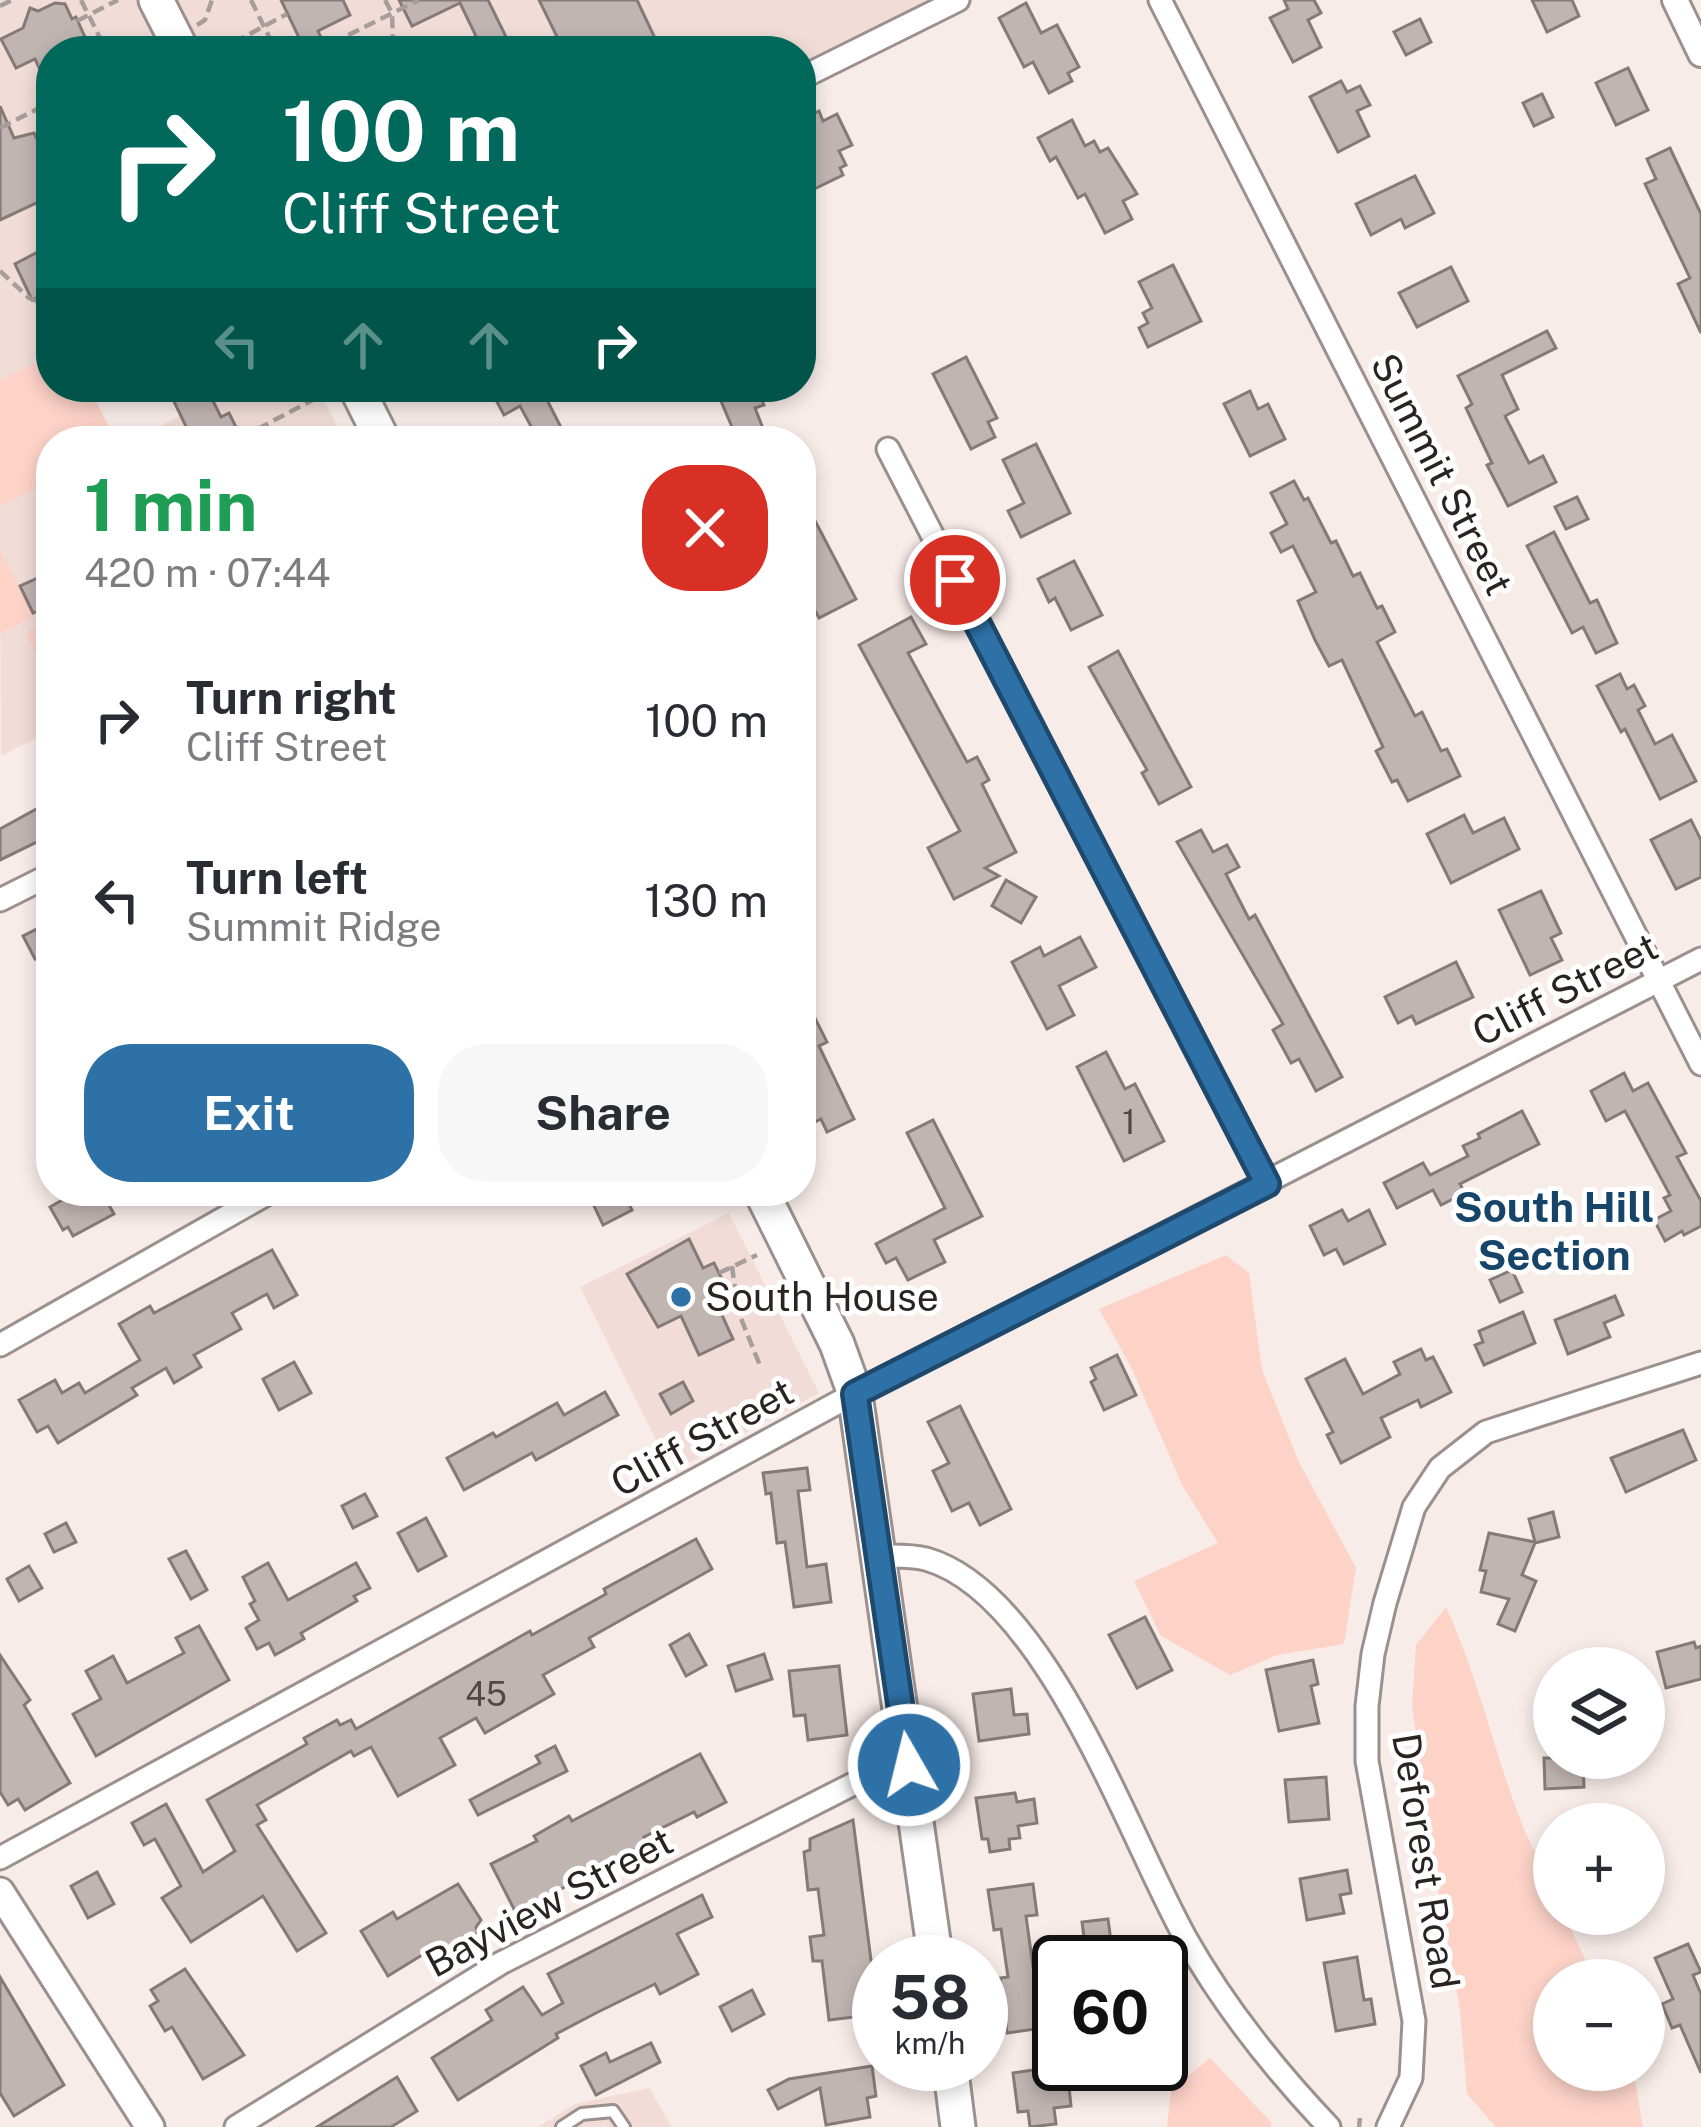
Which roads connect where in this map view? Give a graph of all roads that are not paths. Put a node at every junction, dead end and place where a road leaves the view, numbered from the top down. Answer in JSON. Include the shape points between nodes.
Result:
{"nodes":[{"id":1,"x":156,"y":0,"type":"edge"},
{"id":2,"x":958,"y":0,"type":"edge"},
{"id":3,"x":1160,"y":0,"type":"edge"},
{"id":4,"x":1675,"y":0,"type":"edge"},
{"id":5,"x":174,"y":36,"type":"edge"},
{"id":6,"x":1701,"y":54,"type":"edge"},
{"id":7,"x":816,"y":71,"type":"edge"},
{"id":8,"x":349,"y":402,"type":"edge"},
{"id":9,"x":370,"y":426,"type":"edge"},
{"id":10,"x":888,"y":449,"type":"dead end"},
{"id":11,"x":36,"y":882,"type":"edge"},
{"id":12,"x":0,"y":900,"type":"edge"},
{"id":13,"x":1701,"y":959,"type":"edge"},
{"id":14,"x":1659,"y":981,"type":"junction"},
{"id":15,"x":1701,"y":1064,"type":"edge"},
{"id":16,"x":1267,"y":1184,"type":"junction"},
{"id":17,"x":246,"y":1206,"type":"edge"},
{"id":18,"x":768,"y":1206,"type":"edge"},
{"id":19,"x":0,"y":1345,"type":"edge"},
{"id":20,"x":1701,"y":1363,"type":"edge"},
{"id":21,"x":855,"y":1394,"type":"junction"},
{"id":22,"x":880,"y":1556,"type":"junction"},
{"id":23,"x":909,"y":1765,"type":"junction"},
{"id":24,"x":0,"y":1858,"type":"edge"},
{"id":25,"x":0,"y":1892,"type":"edge"},
{"id":26,"x":932,"y":1935,"type":"edge"},
{"id":27,"x":953,"y":2091,"type":"edge"},
{"id":28,"x":150,"y":2127,"type":"edge"},
{"id":29,"x":236,"y":2127,"type":"edge"},
{"id":30,"x":562,"y":2127,"type":"edge"},
{"id":31,"x":624,"y":2127,"type":"edge"},
{"id":32,"x":958,"y":2127,"type":"edge"},
{"id":33,"x":1329,"y":2127,"type":"edge"},
{"id":34,"x":1388,"y":2127,"type":"edge"}],
"edges":[{"from":1,"to":5,"type":"main road"},
{"from":2,"to":7,"type":"street"},
{"from":3,"to":14,"type":"street","name":"Summit Street"},
{"from":4,"to":6,"type":"street"},
{"from":8,"to":9,"type":"main road"},
{"from":10,"to":16,"type":"street"},
{"from":11,"to":12,"type":"street"},
{"from":13,"to":14,"type":"street","name":"Cliff Street"},
{"from":14,"to":15,"type":"street","name":"Summit Street"},
{"from":14,"to":16,"type":"street","name":"Cliff Street"},
{"from":16,"to":21,"type":"street","name":"Cliff Street"},
{"from":17,"to":19,"type":"street"},
{"from":18,"to":21,"type":"main road"},
{"from":20,"to":34,"type":"street","name":"Deforest Road","via":[[1486,1432],[1440,1468],[1414,1507],[1384,1603],[1367,1706],[1367,1761],[1414,2020],[1411,2078]]},
{"from":21,"to":22,"type":"main road"},
{"from":21,"to":24,"type":"street","name":"Cliff Street"},
{"from":22,"to":23,"type":"main road"},
{"from":22,"to":33,"type":"street","via":[[923,1558],[959,1576],[1026,1640],[1216,1989]]},
{"from":23,"to":26,"type":"main road"},
{"from":23,"to":29,"type":"street","name":"Bayview Street","via":[[867,1777],[501,1963]]},
{"from":25,"to":28,"type":"main road"},
{"from":27,"to":32,"type":"main road"},
{"from":30,"to":31,"type":"lane","via":[[583,2114],[613,2111]]}]}
